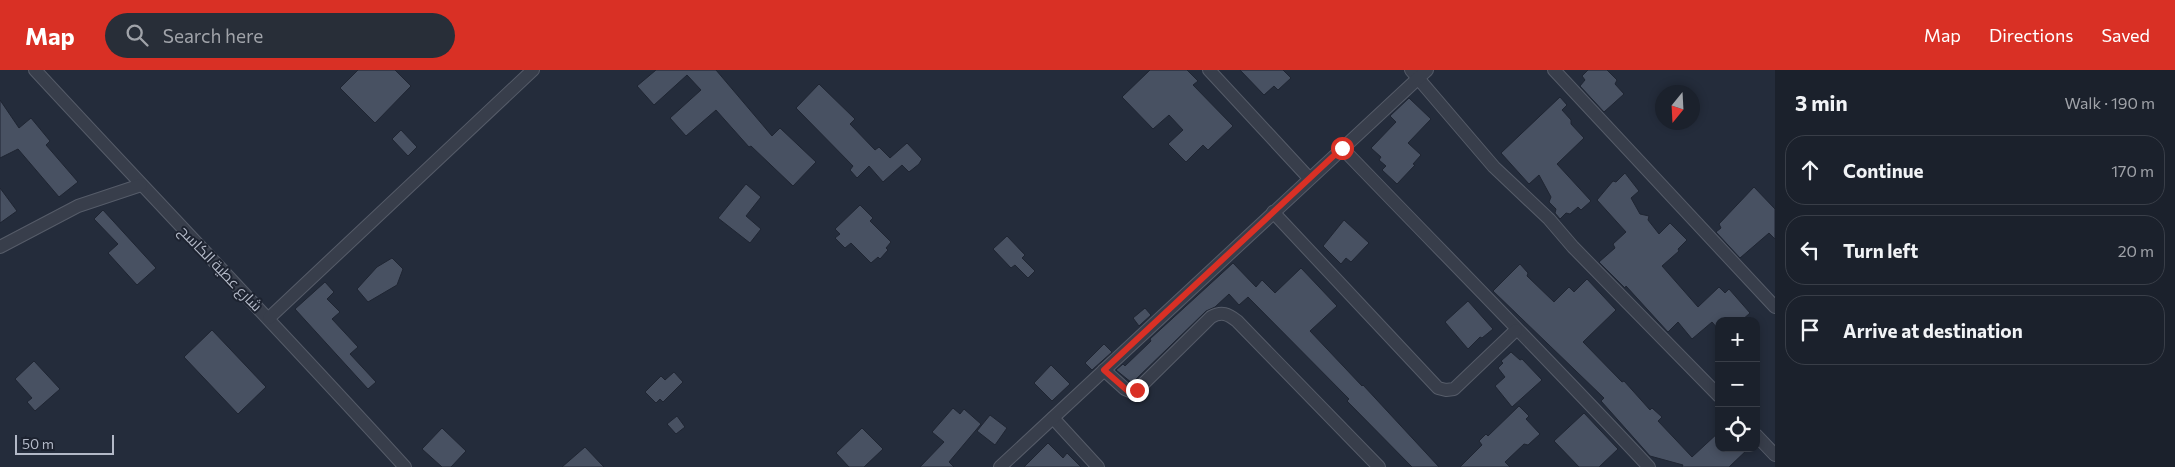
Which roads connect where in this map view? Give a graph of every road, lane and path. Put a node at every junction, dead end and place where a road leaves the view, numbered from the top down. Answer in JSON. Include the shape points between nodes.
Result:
{"nodes":[{"id":1,"x":35,"y":70,"type":"edge"},
{"id":2,"x":533,"y":70,"type":"edge"},
{"id":3,"x":1209,"y":70,"type":"edge"},
{"id":4,"x":1554,"y":70,"type":"edge"},
{"id":5,"x":1419,"y":73,"type":"edge"},
{"id":6,"x":1342,"y":148,"type":"junction"},
{"id":7,"x":1309,"y":178,"type":"junction"},
{"id":8,"x":142,"y":185,"type":"junction"},
{"id":9,"x":1273,"y":212,"type":"junction"},
{"id":10,"x":0,"y":247,"type":"edge"},
{"id":11,"x":1775,"y":307,"type":"edge"},
{"id":12,"x":269,"y":318,"type":"junction"},
{"id":13,"x":1516,"y":330,"type":"junction"},
{"id":14,"x":1104,"y":370,"type":"junction"},
{"id":15,"x":1715,"y":392,"type":"edge"},
{"id":16,"x":1053,"y":418,"type":"junction"},
{"id":17,"x":1760,"y":439,"type":"edge"},
{"id":18,"x":1775,"y":455,"type":"edge"},
{"id":19,"x":405,"y":467,"type":"edge"},
{"id":20,"x":1000,"y":467,"type":"edge"},
{"id":21,"x":1098,"y":467,"type":"edge"},
{"id":22,"x":1379,"y":467,"type":"edge"},
{"id":23,"x":1649,"y":467,"type":"edge"}],
"edges":[{"from":1,"to":8,"type":"street","name":"شارع عطية الكاسح"},
{"from":2,"to":12,"type":"street"},
{"from":3,"to":7,"type":"street"},
{"from":4,"to":11,"type":"street"},
{"from":5,"to":6,"type":"street"},
{"from":5,"to":15,"type":"street","via":[[1494,167]]},
{"from":6,"to":7,"type":"street"},
{"from":6,"to":13,"type":"street"},
{"from":7,"to":9,"type":"street"},
{"from":8,"to":10,"type":"street","via":[[78,206]]},
{"from":8,"to":12,"type":"street","name":"شارع عطية الكاسح"},
{"from":9,"to":13,"type":"street","via":[[1438,388],[1454,389]]},
{"from":9,"to":14,"type":"street"},
{"from":12,"to":19,"type":"street","name":"شارع عطية الكاسح"},
{"from":13,"to":23,"type":"street"},
{"from":14,"to":16,"type":"street"},
{"from":14,"to":22,"type":"street","via":[[1129,392],[1137,390],[1211,317],[1225,314],[1237,321]]},
{"from":16,"to":20,"type":"street"},
{"from":16,"to":21,"type":"street"},
{"from":17,"to":18,"type":"street"}]}
